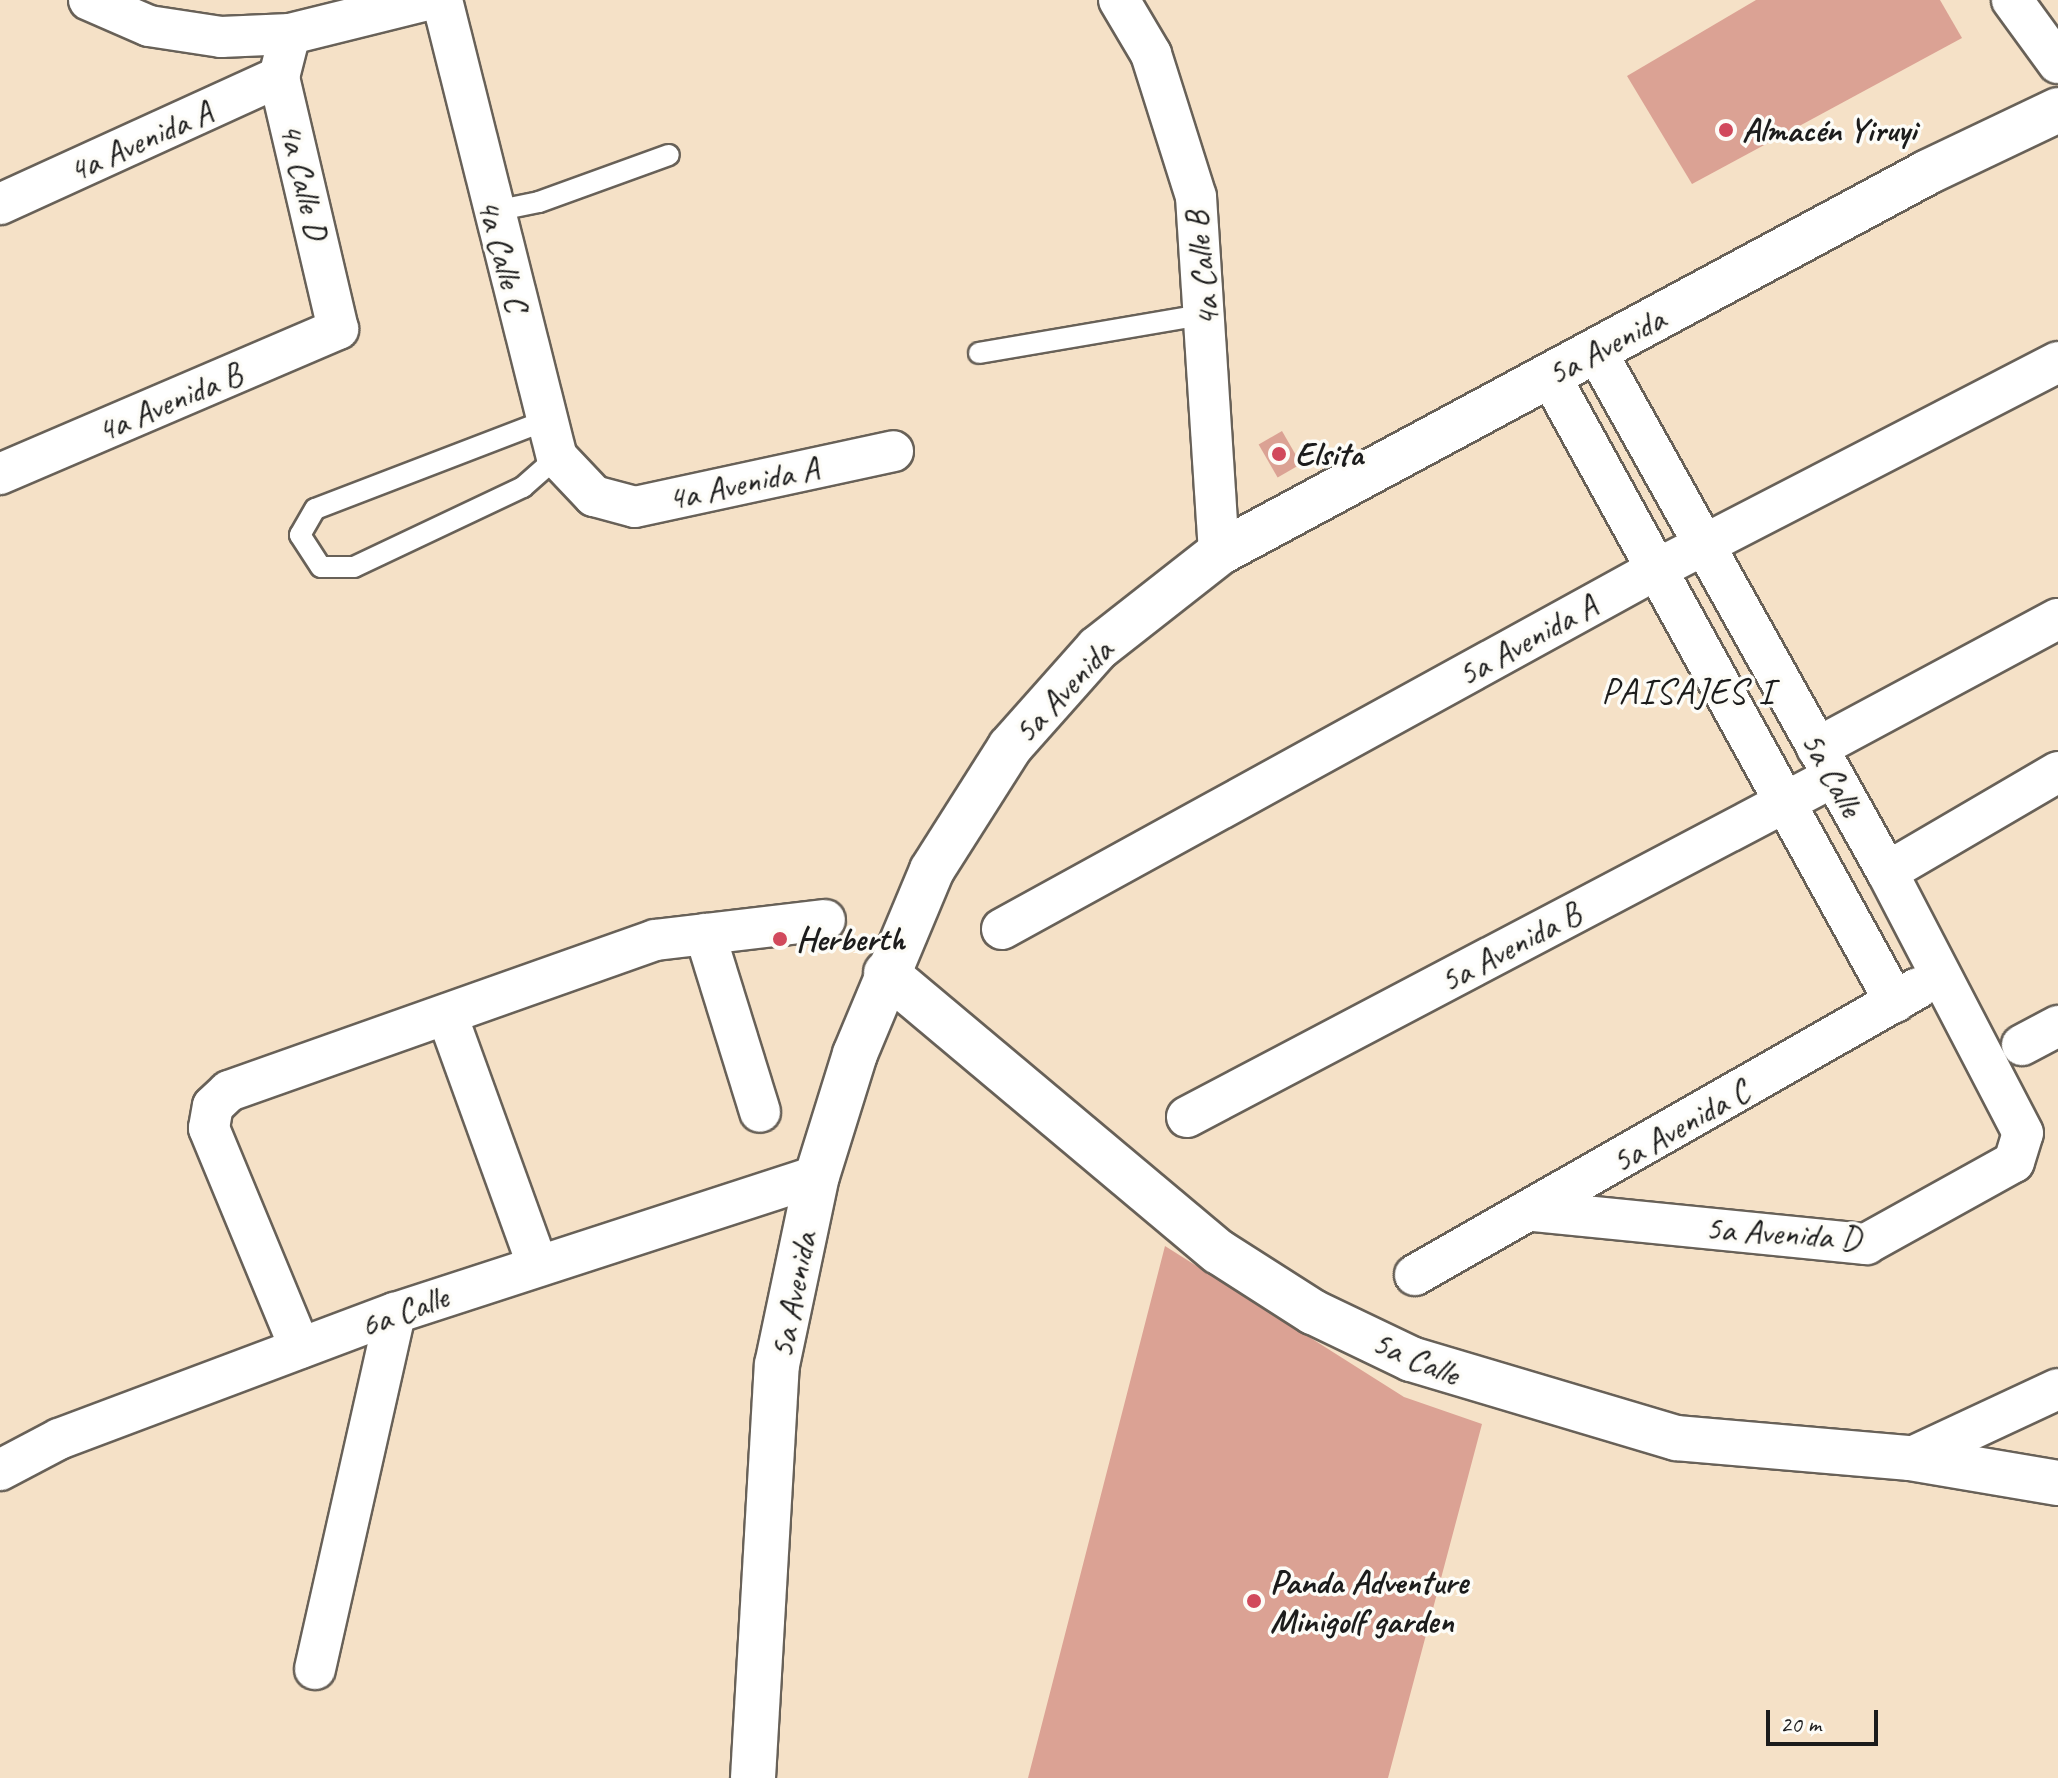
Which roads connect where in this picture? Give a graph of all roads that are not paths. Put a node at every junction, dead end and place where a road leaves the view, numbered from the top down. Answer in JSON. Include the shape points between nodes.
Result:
{"nodes":[{"id":1,"x":89,"y":0,"type":"edge"},
{"id":2,"x":442,"y":0,"type":"edge"},
{"id":3,"x":1119,"y":0,"type":"edge"},
{"id":4,"x":2012,"y":0,"type":"edge"},
{"id":5,"x":404,"y":4,"type":"edge"},
{"id":6,"x":290,"y":34,"type":"junction"},
{"id":7,"x":2058,"y":63,"type":"edge"},
{"id":8,"x":279,"y":77,"type":"junction"},
{"id":9,"x":2058,"y":110,"type":"edge"},
{"id":10,"x":669,"y":155,"type":"dead end"},
{"id":11,"x":0,"y":204,"type":"edge"},
{"id":12,"x":490,"y":212,"type":"junction"},
{"id":13,"x":1207,"y":314,"type":"junction"},
{"id":14,"x":338,"y":329,"type":"joint"},
{"id":15,"x":1596,"y":351,"type":"junction"},
{"id":16,"x":979,"y":353,"type":"dead end"},
{"id":17,"x":2058,"y":362,"type":"edge"},
{"id":18,"x":1550,"y":376,"type":"junction"},
{"id":19,"x":552,"y":438,"type":"junction"},
{"id":20,"x":893,"y":451,"type":"dead end"},
{"id":21,"x":0,"y":474,"type":"edge"},
{"id":22,"x":594,"y":496,"type":"joint"},
{"id":23,"x":1705,"y":543,"type":"junction"},
{"id":24,"x":1219,"y":553,"type":"junction"},
{"id":25,"x":1659,"y":568,"type":"junction"},
{"id":26,"x":2058,"y":619,"type":"edge"},
{"id":27,"x":1825,"y":762,"type":"junction"},
{"id":28,"x":2058,"y":772,"type":"edge"},
{"id":29,"x":1786,"y":801,"type":"junction"},
{"id":30,"x":1887,"y":872,"type":"junction"},
{"id":31,"x":825,"y":920,"type":"dead end"},
{"id":32,"x":1002,"y":929,"type":"dead end"},
{"id":33,"x":705,"y":934,"type":"junction"},
{"id":34,"x":886,"y":973,"type":"junction"},
{"id":35,"x":1942,"y":974,"type":"junction"},
{"id":36,"x":1895,"y":1002,"type":"junction"},
{"id":37,"x":447,"y":1015,"type":"junction"},
{"id":38,"x":2058,"y":1026,"type":"edge"},
{"id":39,"x":2022,"y":1045,"type":"dead end"},
{"id":40,"x":760,"y":1112,"type":"dead end"},
{"id":41,"x":1187,"y":1117,"type":"dead end"},
{"id":42,"x":2014,"y":1162,"type":"joint"},
{"id":43,"x":817,"y":1176,"type":"junction"},
{"id":44,"x":1534,"y":1211,"type":"junction"},
{"id":45,"x":537,"y":1263,"type":"junction"},
{"id":46,"x":1415,"y":1275,"type":"dead end"},
{"id":47,"x":395,"y":1313,"type":"junction"},
{"id":48,"x":300,"y":1348,"type":"junction"},
{"id":49,"x":2058,"y":1389,"type":"edge"},
{"id":50,"x":1910,"y":1458,"type":"junction"},
{"id":51,"x":0,"y":1470,"type":"edge"},
{"id":52,"x":2058,"y":1483,"type":"edge"},
{"id":53,"x":315,"y":1669,"type":"dead end"},
{"id":54,"x":753,"y":1778,"type":"edge"}],
"edges":[{"from":1,"to":6,"type":"street","via":[[149,26],[221,37]]},
{"from":2,"to":12,"type":"street","name":"4a Calle C"},
{"from":3,"to":13,"type":"street","name":"4a Calle B","via":[[1151,54],[1196,197]]},
{"from":4,"to":7,"type":"street"},
{"from":5,"to":6,"type":"street"},
{"from":6,"to":8,"type":"street","name":"4a Calle D"},
{"from":8,"to":11,"type":"street","name":"4a Avenida A"},
{"from":8,"to":14,"type":"street","name":"4a Calle D"},
{"from":9,"to":15,"type":"street","name":"5a Avenida"},
{"from":10,"to":12,"type":"lane","via":[[539,202]]},
{"from":12,"to":19,"type":"street","name":"4a Calle C"},
{"from":13,"to":16,"type":"lane"},
{"from":13,"to":24,"type":"street","name":"4a Calle B"},
{"from":14,"to":21,"type":"street","name":"4a Avenida B"},
{"from":15,"to":18,"type":"street","name":"5a Avenida"},
{"from":15,"to":23,"type":"street","name":"5a Calle"},
{"from":17,"to":23,"type":"street","name":"5a Avenida A"},
{"from":18,"to":24,"type":"street","name":"5a Avenida"},
{"from":18,"to":25,"type":"street","name":"5a Calle"},
{"from":19,"to":19,"type":"lane","via":[[315,509],[300,535],[321,567],[354,567],[523,487]]},
{"from":19,"to":22,"type":"street","name":"4a Calle C"},
{"from":20,"to":22,"type":"street","name":"4a Avenida A","via":[[635,507]]},
{"from":23,"to":25,"type":"street","name":"5a Avenida A"},
{"from":23,"to":27,"type":"street","name":"5a Calle"},
{"from":24,"to":34,"type":"street","name":"5a Avenida","via":[[1098,648],[1010,747],[932,870]]},
{"from":25,"to":29,"type":"street","name":"5a Calle"},
{"from":25,"to":32,"type":"street","name":"5a Avenida A"},
{"from":26,"to":27,"type":"street","name":"5a Avenida B"},
{"from":27,"to":29,"type":"street","name":"5a Avenida B"},
{"from":27,"to":30,"type":"street","name":"5a Calle"},
{"from":28,"to":30,"type":"street"},
{"from":29,"to":36,"type":"street","name":"5a Calle"},
{"from":29,"to":41,"type":"street","name":"5a Avenida B"},
{"from":30,"to":35,"type":"street","name":"5a Calle"},
{"from":31,"to":33,"type":"street"},
{"from":33,"to":37,"type":"street","via":[[655,940]]},
{"from":33,"to":40,"type":"street"},
{"from":34,"to":43,"type":"street","name":"5a Avenida"},
{"from":34,"to":50,"type":"street","name":"5a Calle","via":[[1219,1252],[1313,1312],[1411,1359],[1676,1438]]},
{"from":35,"to":36,"type":"street","name":"5a Avenida C"},
{"from":35,"to":42,"type":"street","name":"5a Calle","via":[[2023,1133]]},
{"from":36,"to":44,"type":"street","name":"5a Avenida C"},
{"from":37,"to":45,"type":"street"},
{"from":37,"to":48,"type":"street","via":[[229,1091],[213,1106],[209,1128]]},
{"from":38,"to":39,"type":"street"},
{"from":42,"to":44,"type":"street","name":"5a Avenida D","via":[[1866,1244]]},
{"from":43,"to":45,"type":"street","name":"6a Calle"},
{"from":43,"to":54,"type":"street","name":"5a Avenida","via":[[777,1365]]},
{"from":44,"to":46,"type":"street","name":"5a Avenida C"},
{"from":45,"to":47,"type":"street","name":"6a Calle"},
{"from":47,"to":48,"type":"street","name":"6a Calle"},
{"from":47,"to":53,"type":"street"},
{"from":48,"to":51,"type":"street","name":"6a Calle","via":[[59,1439]]},
{"from":49,"to":50,"type":"street"},
{"from":50,"to":52,"type":"street","name":"5a Calle"}]}
